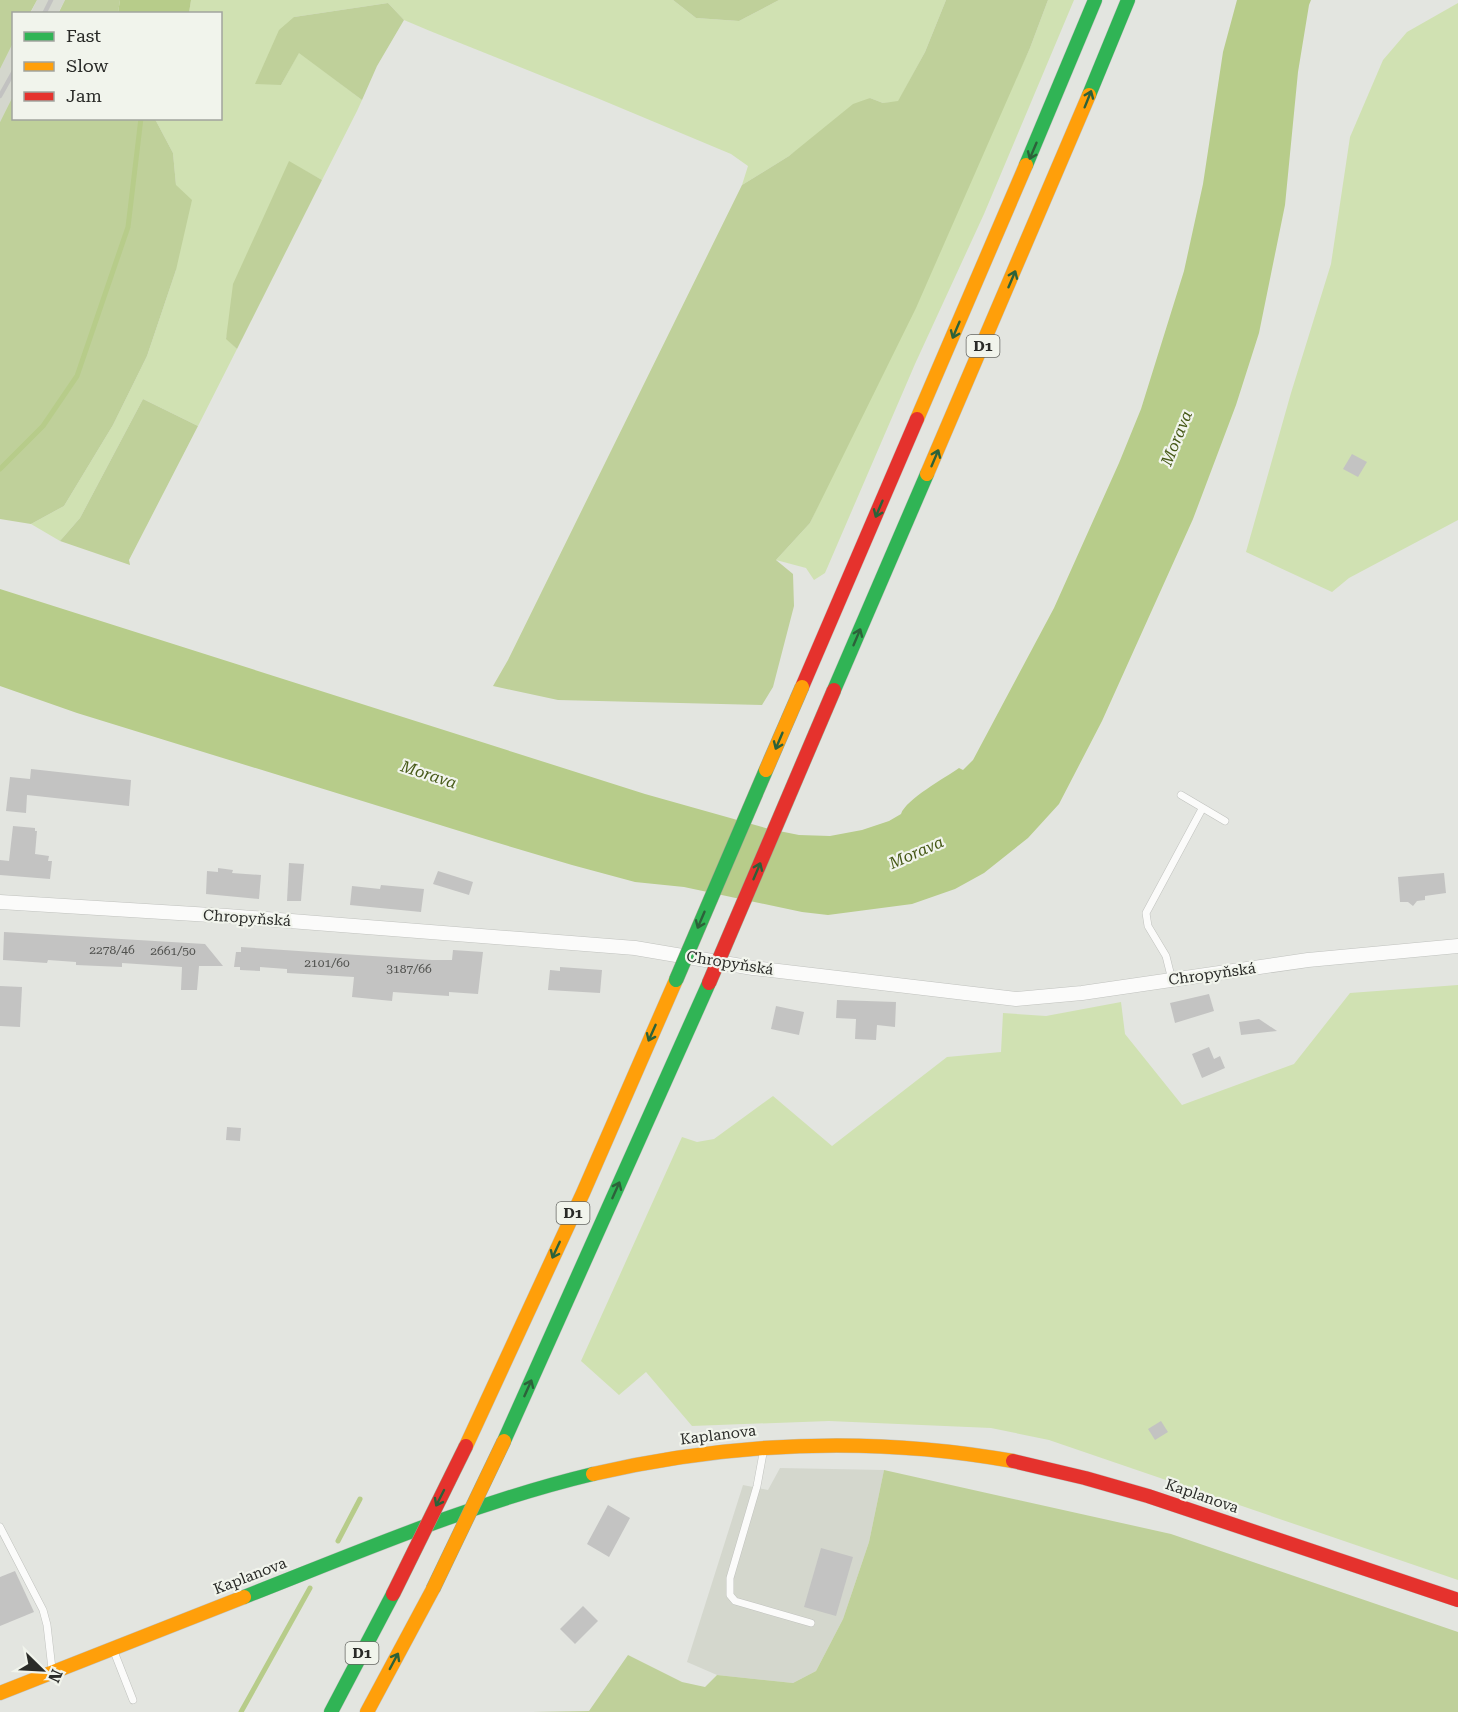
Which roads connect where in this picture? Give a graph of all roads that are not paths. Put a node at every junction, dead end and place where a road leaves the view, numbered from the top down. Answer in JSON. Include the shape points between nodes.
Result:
{"nodes":[{"id":1,"x":1095,"y":0,"type":"edge"},
{"id":2,"x":1128,"y":0,"type":"edge"},
{"id":3,"x":1180,"y":795,"type":"dead end"},
{"id":4,"x":1202,"y":809,"type":"junction"},
{"id":5,"x":1225,"y":821,"type":"dead end"},
{"id":6,"x":0,"y":902,"type":"edge"},
{"id":7,"x":1458,"y":946,"type":"edge"},
{"id":8,"x":1172,"y":980,"type":"junction"},
{"id":9,"x":764,"y":1446,"type":"junction"},
{"id":10,"x":0,"y":1527,"type":"edge"},
{"id":11,"x":1458,"y":1600,"type":"edge"},
{"id":12,"x":811,"y":1623,"type":"dead end"},
{"id":13,"x":113,"y":1648,"type":"junction"},
{"id":14,"x":53,"y":1672,"type":"junction"},
{"id":15,"x":0,"y":1693,"type":"edge"},
{"id":16,"x":133,"y":1700,"type":"dead end"},
{"id":17,"x":331,"y":1712,"type":"edge"},
{"id":18,"x":367,"y":1712,"type":"edge"}],
"edges":[{"from":1,"to":17,"type":"main road","number":"D1","one_way":true,"bridge":true,"via":[[583,1193],[466,1446]]},
{"from":18,"to":2,"type":"main road","number":"D1","one_way":true,"bridge":true,"via":[[504,1441],[709,983]]},
{"from":3,"to":4,"type":"lane"},
{"from":4,"to":5,"type":"lane"},
{"from":4,"to":8,"type":"lane","via":[[1146,913],[1145,920],[1167,956]]},
{"from":6,"to":8,"type":"street","name":"Chropyňská","via":[[635,948],[753,968],[1016,999]]},
{"from":7,"to":8,"type":"street","name":"Chropyňská","via":[[1308,960]]},
{"from":9,"to":11,"type":"main road","name":"Kaplanova","via":[[894,1446],[1033,1464],[1141,1493]]},
{"from":9,"to":12,"type":"lane","via":[[759,1479],[730,1578],[730,1595],[735,1601]]},
{"from":9,"to":13,"type":"main road","name":"Kaplanova","via":[[674,1457],[527,1491],[422,1526]]},
{"from":10,"to":14,"type":"lane","via":[[43,1610]]},
{"from":13,"to":14,"type":"main road","name":"Kaplanova"},
{"from":13,"to":16,"type":"lane"},
{"from":14,"to":15,"type":"main road","name":"Kaplanova"}]}
